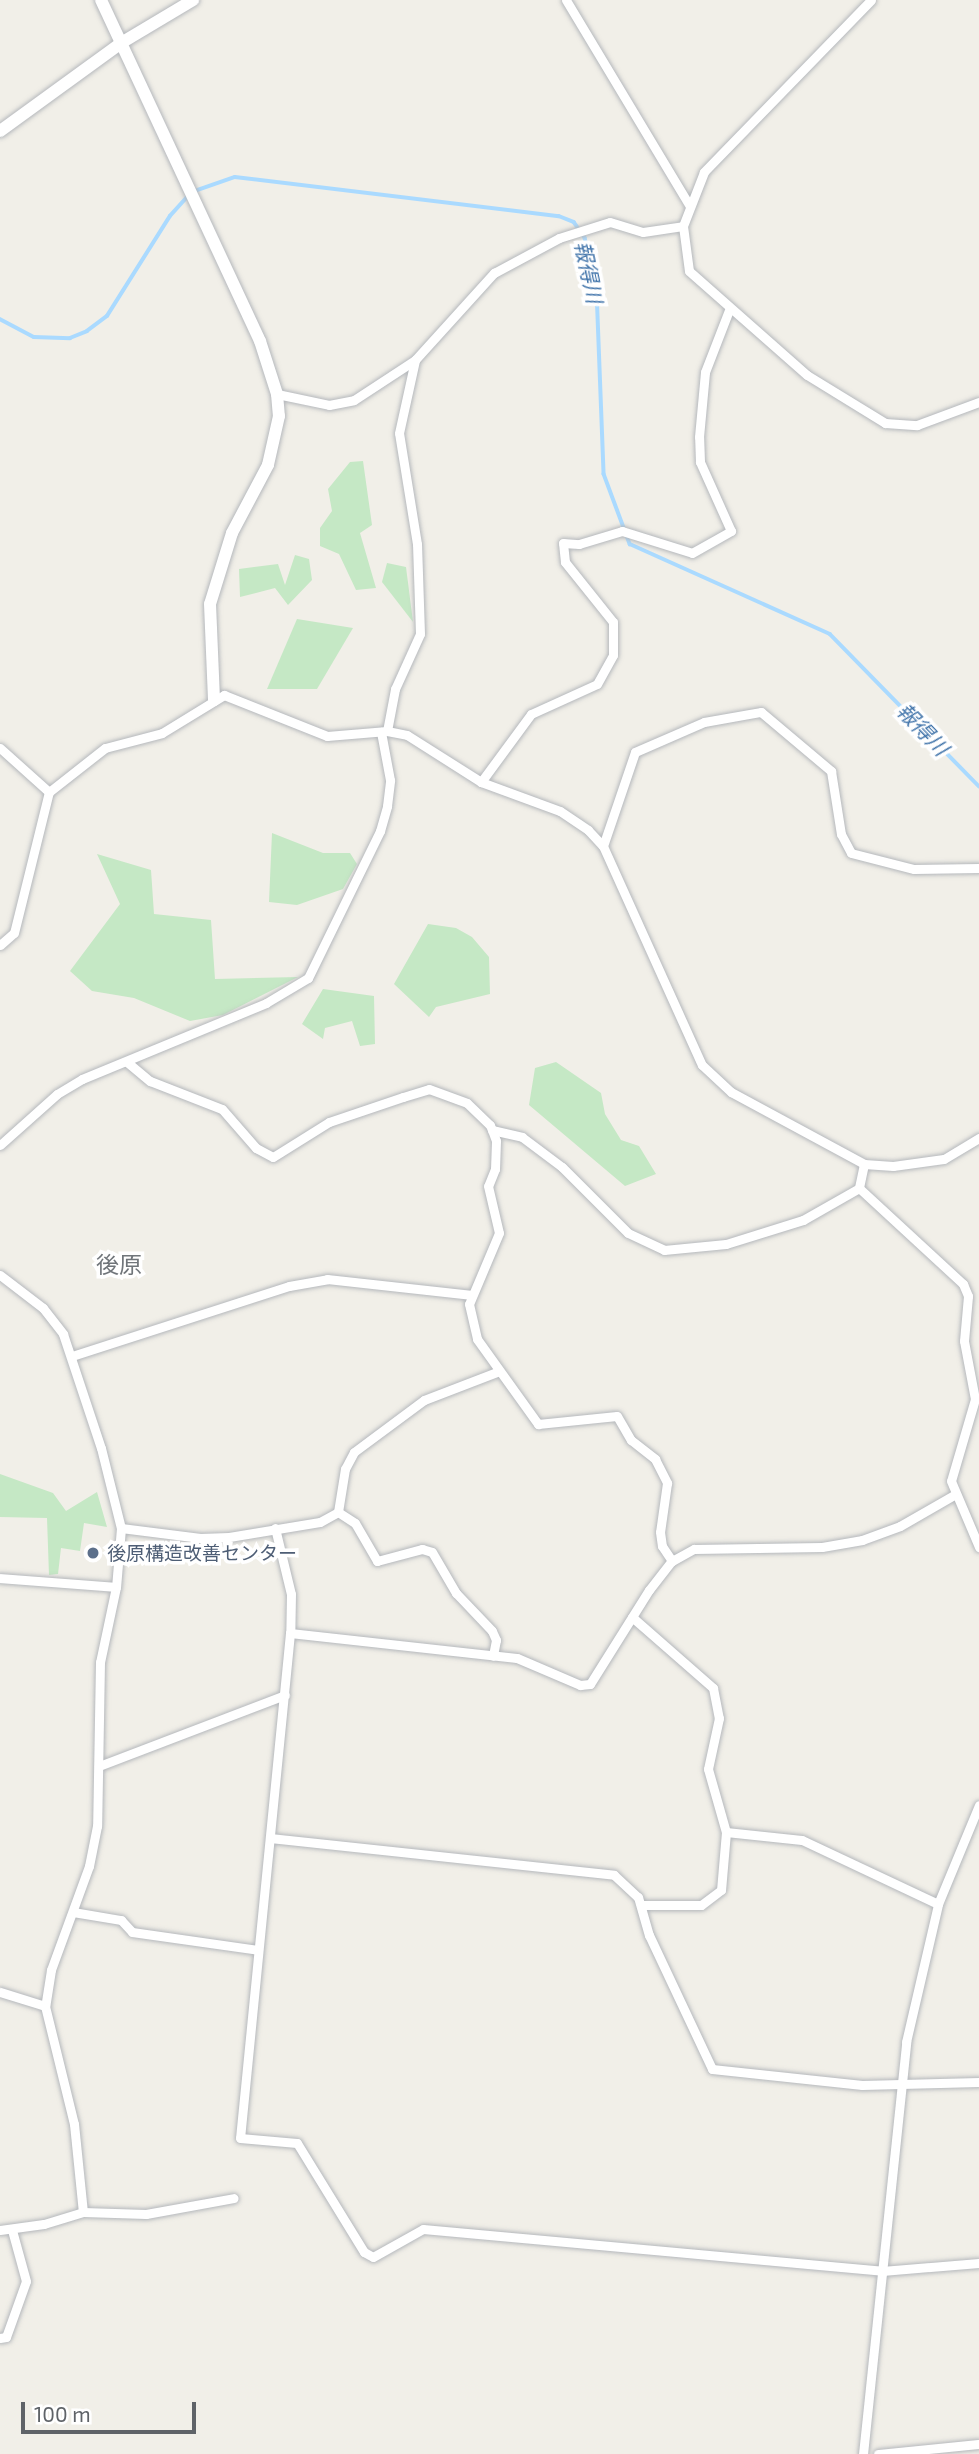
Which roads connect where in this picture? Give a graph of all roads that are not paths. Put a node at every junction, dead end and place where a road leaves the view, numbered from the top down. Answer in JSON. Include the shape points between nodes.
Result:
{"nodes":[{"id":1,"x":101,"y":0,"type":"edge"},
{"id":2,"x":193,"y":0,"type":"edge"},
{"id":3,"x":566,"y":0,"type":"edge"},
{"id":4,"x":871,"y":0,"type":"edge"},
{"id":5,"x":121,"y":43,"type":"junction"},
{"id":6,"x":0,"y":131,"type":"edge"},
{"id":7,"x":690,"y":206,"type":"junction"},
{"id":8,"x":683,"y":226,"type":"junction"},
{"id":9,"x":730,"y":310,"type":"junction"},
{"id":10,"x":415,"y":360,"type":"junction"},
{"id":11,"x":277,"y":394,"type":"junction"},
{"id":12,"x":979,"y":402,"type":"edge"},
{"id":13,"x":214,"y":700,"type":"junction"},
{"id":14,"x":384,"y":732,"type":"junction"},
{"id":15,"x":0,"y":748,"type":"edge"},
{"id":16,"x":481,"y":782,"type":"junction"},
{"id":17,"x":49,"y":792,"type":"junction"},
{"id":18,"x":603,"y":846,"type":"junction"},
{"id":19,"x":979,"y":868,"type":"edge"},
{"id":20,"x":0,"y":945,"type":"edge"},
{"id":21,"x":127,"y":1062,"type":"junction"},
{"id":22,"x":492,"y":1130,"type":"junction"},
{"id":23,"x":979,"y":1138,"type":"edge"},
{"id":24,"x":0,"y":1145,"type":"edge"},
{"id":25,"x":864,"y":1164,"type":"junction"},
{"id":26,"x":859,"y":1188,"type":"junction"},
{"id":27,"x":0,"y":1275,"type":"edge"},
{"id":28,"x":472,"y":1295,"type":"junction"},
{"id":29,"x":72,"y":1356,"type":"junction"},
{"id":30,"x":497,"y":1372,"type":"junction"},
{"id":31,"x":977,"y":1399,"type":"edge"},
{"id":32,"x":954,"y":1495,"type":"junction"},
{"id":33,"x":338,"y":1512,"type":"junction"},
{"id":34,"x":121,"y":1528,"type":"junction"},
{"id":35,"x":275,"y":1528,"type":"junction"},
{"id":36,"x":979,"y":1547,"type":"edge"},
{"id":37,"x":672,"y":1561,"type":"junction"},
{"id":38,"x":0,"y":1578,"type":"edge"},
{"id":39,"x":116,"y":1587,"type":"junction"},
{"id":40,"x":632,"y":1617,"type":"junction"},
{"id":41,"x":290,"y":1633,"type":"junction"},
{"id":42,"x":493,"y":1656,"type":"junction"},
{"id":43,"x":285,"y":1695,"type":"junction"},
{"id":44,"x":99,"y":1766,"type":"junction"},
{"id":45,"x":979,"y":1805,"type":"edge"},
{"id":46,"x":726,"y":1832,"type":"junction"},
{"id":47,"x":270,"y":1838,"type":"junction"},
{"id":48,"x":938,"y":1904,"type":"junction"},
{"id":49,"x":641,"y":1905,"type":"junction"},
{"id":50,"x":73,"y":1912,"type":"junction"},
{"id":51,"x":258,"y":1950,"type":"junction"},
{"id":52,"x":0,"y":1992,"type":"edge"},
{"id":53,"x":45,"y":2006,"type":"junction"},
{"id":54,"x":979,"y":2082,"type":"edge"},
{"id":55,"x":900,"y":2086,"type":"junction"},
{"id":56,"x":234,"y":2198,"type":"dead end"},
{"id":57,"x":83,"y":2212,"type":"junction"},
{"id":58,"x":0,"y":2230,"type":"edge"},
{"id":59,"x":12,"y":2230,"type":"junction"},
{"id":60,"x":979,"y":2263,"type":"edge"},
{"id":61,"x":882,"y":2271,"type":"junction"},
{"id":62,"x":0,"y":2338,"type":"edge"},
{"id":63,"x":979,"y":2444,"type":"edge"},
{"id":64,"x":863,"y":2454,"type":"edge"},
{"id":65,"x":878,"y":2454,"type":"edge"}],
"edges":[{"from":1,"to":5,"type":"street"},
{"from":2,"to":5,"type":"street"},
{"from":3,"to":7,"type":"street"},
{"from":4,"to":7,"type":"street","via":[[704,172]]},
{"from":5,"to":6,"type":"street"},
{"from":5,"to":11,"type":"street","via":[[260,341]]},
{"from":7,"to":8,"type":"street"},
{"from":8,"to":9,"type":"street","via":[[690,271]]},
{"from":8,"to":10,"type":"street","via":[[643,232],[610,222],[518,257],[469,297]]},
{"from":9,"to":12,"type":"street","via":[[807,376],[885,423],[917,425]]},
{"from":9,"to":16,"type":"street","via":[[705,372],[699,437],[700,462],[731,531],[692,553],[622,531],[579,544],[563,543],[565,562],[613,622],[613,655],[597,684],[531,714]]},
{"from":10,"to":11,"type":"street","via":[[342,405]]},
{"from":10,"to":14,"type":"street","via":[[399,433],[417,544],[420,634],[395,689]]},
{"from":11,"to":13,"type":"street","via":[[279,416],[268,465],[232,533],[210,604]]},
{"from":13,"to":14,"type":"street","via":[[224,695],[327,736]]},
{"from":13,"to":17,"type":"street","via":[[162,733],[104,748]]},
{"from":14,"to":16,"type":"street","via":[[425,744]]},
{"from":14,"to":21,"type":"street","via":[[390,780],[380,831],[308,978],[266,1003]]},
{"from":15,"to":17,"type":"street"},
{"from":16,"to":18,"type":"street","via":[[560,811]]},
{"from":17,"to":20,"type":"street","via":[[14,933]]},
{"from":18,"to":19,"type":"street","via":[[635,752],[704,722],[761,712],[831,771],[841,834],[851,853],[914,869]]},
{"from":18,"to":25,"type":"street","via":[[702,1065],[731,1091]]},
{"from":21,"to":22,"type":"street","via":[[150,1081],[222,1109],[261,1153],[272,1157],[341,1117],[429,1089],[467,1103]]},
{"from":21,"to":24,"type":"street","via":[[57,1094]]},
{"from":22,"to":26,"type":"street","via":[[522,1137],[562,1167],[628,1233],[664,1250],[726,1244],[803,1220]]},
{"from":22,"to":28,"type":"street","via":[[495,1169],[488,1186],[499,1233]]},
{"from":23,"to":25,"type":"street","via":[[944,1159],[893,1166]]},
{"from":25,"to":26,"type":"street"},
{"from":26,"to":31,"type":"street","via":[[963,1284],[970,1311],[965,1355]]},
{"from":27,"to":29,"type":"street","via":[[54,1321]]},
{"from":28,"to":29,"type":"street","via":[[327,1279],[289,1286]]},
{"from":28,"to":30,"type":"street","via":[[471,1325]]},
{"from":29,"to":34,"type":"street"},
{"from":30,"to":33,"type":"street","via":[[424,1400],[354,1452],[345,1469]]},
{"from":30,"to":37,"type":"street","via":[[538,1424],[617,1416],[631,1440],[664,1471],[667,1500],[660,1532],[662,1546]]},
{"from":31,"to":32,"type":"street","via":[[951,1481]]},
{"from":32,"to":36,"type":"street"},
{"from":32,"to":37,"type":"street","via":[[900,1527],[862,1540],[822,1547],[694,1549]]},
{"from":33,"to":35,"type":"street","via":[[320,1522]]},
{"from":33,"to":42,"type":"street","via":[[355,1523],[377,1561],[422,1549],[432,1552],[456,1593],[492,1631],[496,1640]]},
{"from":34,"to":35,"type":"street","via":[[200,1538]]},
{"from":34,"to":39,"type":"street"},
{"from":35,"to":41,"type":"street","via":[[290,1594]]},
{"from":37,"to":40,"type":"street"},
{"from":38,"to":39,"type":"street"},
{"from":39,"to":44,"type":"street","via":[[100,1662]]},
{"from":40,"to":42,"type":"street","via":[[590,1684],[580,1685],[517,1658]]},
{"from":40,"to":46,"type":"street","via":[[713,1688],[719,1718],[708,1769]]},
{"from":41,"to":42,"type":"street"},
{"from":41,"to":43,"type":"street"},
{"from":43,"to":44,"type":"street"},
{"from":43,"to":47,"type":"street"},
{"from":44,"to":50,"type":"street","via":[[97,1826]]},
{"from":45,"to":48,"type":"street"},
{"from":46,"to":48,"type":"street","via":[[802,1840]]},
{"from":46,"to":49,"type":"street","via":[[721,1890],[701,1905]]},
{"from":47,"to":49,"type":"street","via":[[591,1870],[614,1875],[630,1886]]},
{"from":47,"to":51,"type":"street"},
{"from":48,"to":55,"type":"street"},
{"from":49,"to":55,"type":"street","via":[[649,1935],[712,2068]]},
{"from":50,"to":51,"type":"street","via":[[121,1920],[132,1932]]},
{"from":50,"to":53,"type":"street","via":[[51,1970]]},
{"from":51,"to":61,"type":"street","via":[[240,2138],[297,2143],[364,2252],[373,2257],[423,2229]]},
{"from":52,"to":53,"type":"street"},
{"from":53,"to":57,"type":"street","via":[[74,2124]]},
{"from":54,"to":55,"type":"street"},
{"from":55,"to":61,"type":"street"},
{"from":56,"to":57,"type":"street","via":[[146,2214]]},
{"from":57,"to":59,"type":"street"},
{"from":58,"to":59,"type":"street"},
{"from":59,"to":62,"type":"street","via":[[26,2281],[6,2337]]},
{"from":60,"to":61,"type":"street"},
{"from":61,"to":64,"type":"street"},
{"from":63,"to":65,"type":"street"}]}
